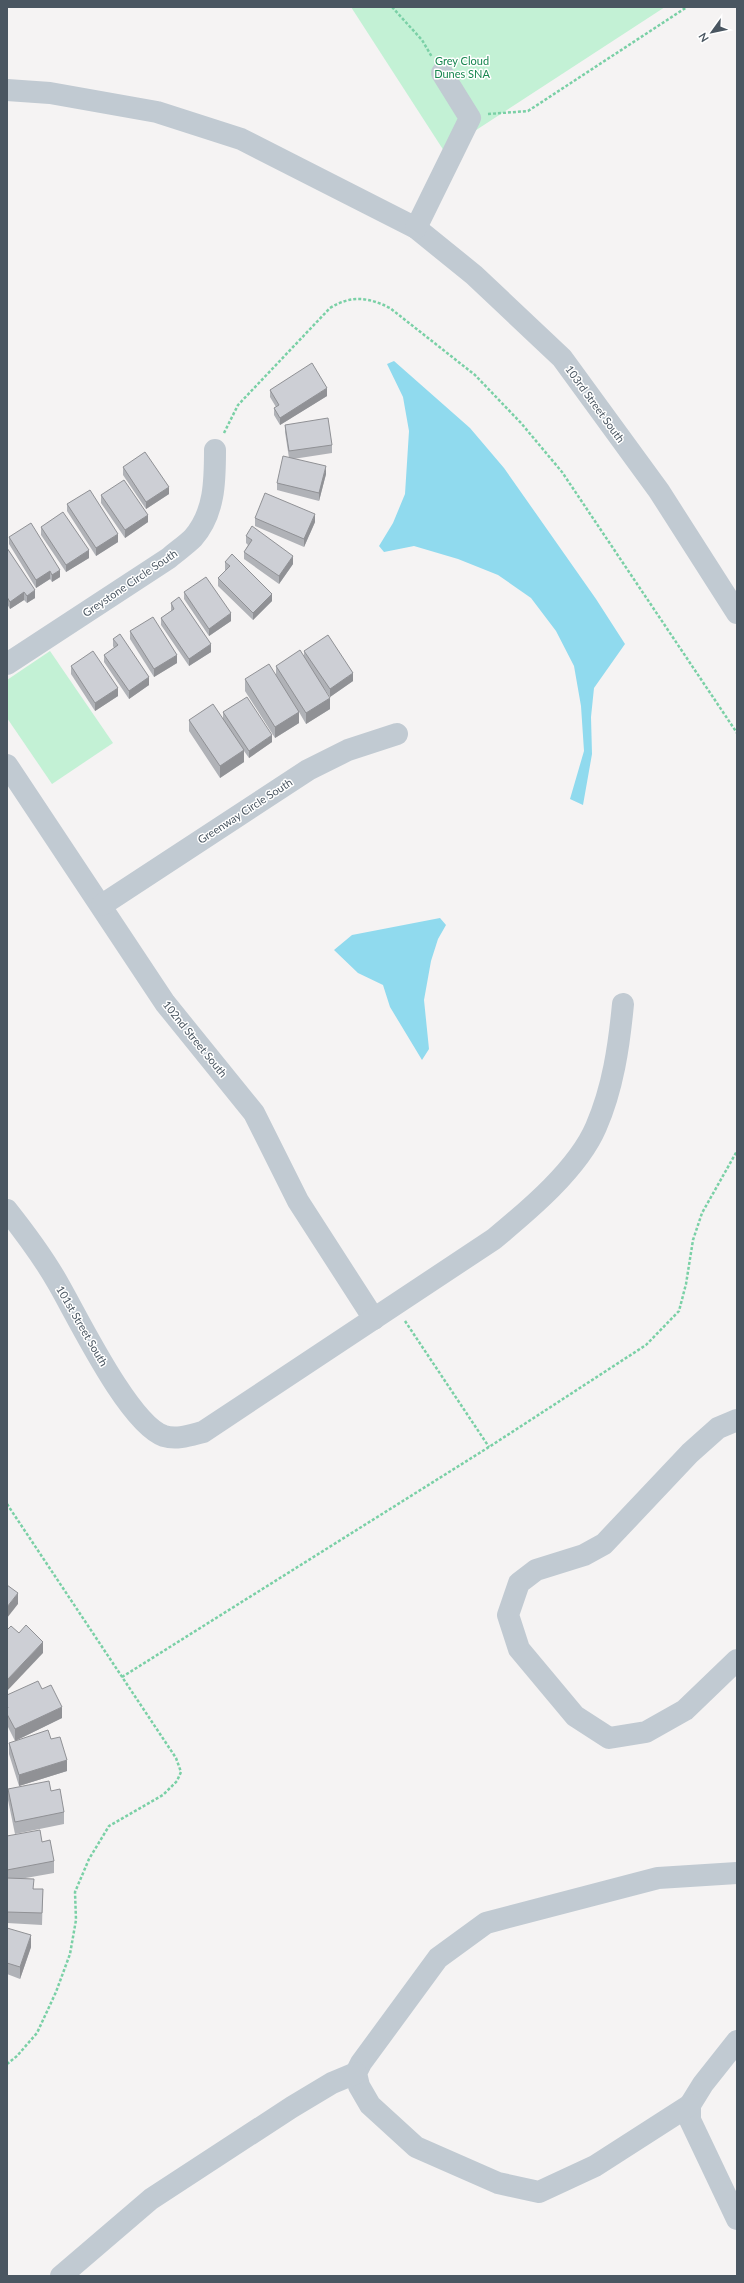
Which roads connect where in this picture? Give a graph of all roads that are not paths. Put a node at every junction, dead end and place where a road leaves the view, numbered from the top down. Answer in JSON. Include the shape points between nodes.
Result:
{"nodes":[{"id":1,"x":442,"y":73,"type":"road end"},
{"id":2,"x":7,"y":90,"type":"edge"},
{"id":3,"x":416,"y":228,"type":"junction"},
{"id":4,"x":215,"y":450,"type":"road end"},
{"id":5,"x":737,"y":613,"type":"edge"},
{"id":6,"x":7,"y":664,"type":"edge"},
{"id":7,"x":397,"y":734,"type":"dead end"},
{"id":8,"x":7,"y":765,"type":"edge"},
{"id":9,"x":102,"y":905,"type":"junction"},
{"id":10,"x":623,"y":1004,"type":"dead end"},
{"id":11,"x":7,"y":1210,"type":"edge"},
{"id":12,"x":374,"y":1319,"type":"junction"},
{"id":13,"x":737,"y":1420,"type":"edge"},
{"id":14,"x":737,"y":1660,"type":"edge"},
{"id":15,"x":737,"y":1873,"type":"edge"},
{"id":16,"x":737,"y":2041,"type":"edge"},
{"id":17,"x":356,"y":2073,"type":"junction"},
{"id":18,"x":690,"y":2105,"type":"junction"},
{"id":19,"x":737,"y":2219,"type":"edge"},
{"id":20,"x":60,"y":2276,"type":"edge"}],
"edges":[{"from":1,"to":3,"type":"street","via":[[470,118]]},
{"from":2,"to":3,"type":"street","name":"103rd Street South","via":[[50,93],[157,112],[241,140]]},
{"from":3,"to":5,"type":"street","name":"103rd Street South","via":[[474,275],[562,358],[659,491]]},
{"from":4,"to":6,"type":"street","name":"Greystone Circle South","via":[[215,490],[207,514],[194,537],[169,558]]},
{"from":7,"to":9,"type":"street","name":"Greenway Circle South","via":[[348,750],[308,770]]},
{"from":8,"to":9,"type":"street","name":"102nd Street South"},
{"from":9,"to":12,"type":"street","name":"102nd Street South","via":[[165,1003],[254,1113],[298,1201]]},
{"from":10,"to":12,"type":"street","via":[[614,1075],[596,1127],[574,1162],[533,1207],[494,1239]]},
{"from":11,"to":12,"type":"street","name":"101st Street South","via":[[58,1284],[92,1347],[119,1389],[143,1421],[164,1436],[180,1438],[203,1432]]},
{"from":13,"to":14,"type":"street","via":[[718,1428],[690,1452],[604,1544],[584,1555],[536,1570],[519,1583],[508,1615],[519,1649],[575,1716],[609,1738],[646,1732],[685,1710]]},
{"from":15,"to":17,"type":"street","via":[[658,1878],[486,1923],[438,1958]]},
{"from":16,"to":18,"type":"street"},
{"from":17,"to":18,"type":"street","via":[[359,2086],[370,2106],[416,2147],[498,2183],[539,2192],[595,2166]]},
{"from":17,"to":20,"type":"street","via":[[332,2083],[292,2107],[151,2199]]},
{"from":18,"to":19,"type":"street","via":[[690,2120]]}]}
